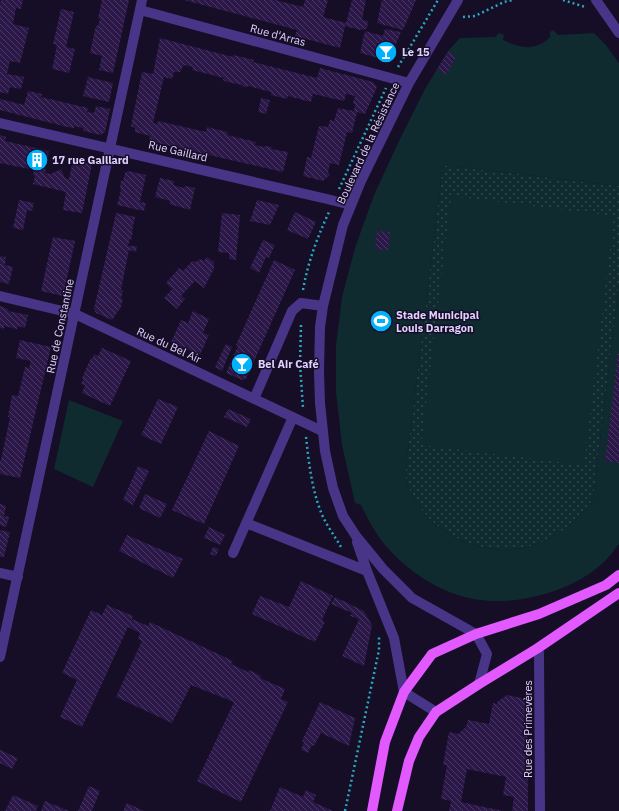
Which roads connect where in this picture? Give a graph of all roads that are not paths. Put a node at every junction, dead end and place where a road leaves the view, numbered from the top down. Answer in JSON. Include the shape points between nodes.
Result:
{"nodes":[{"id":1,"x":142,"y":0,"type":"edge"},
{"id":2,"x":458,"y":0,"type":"edge"},
{"id":3,"x":596,"y":0,"type":"edge"},
{"id":4,"x":140,"y":10,"type":"junction"},
{"id":5,"x":619,"y":33,"type":"edge"},
{"id":6,"x":409,"y":83,"type":"junction"},
{"id":7,"x":0,"y":123,"type":"edge"},
{"id":8,"x":111,"y":148,"type":"junction"},
{"id":9,"x":351,"y":205,"type":"junction"},
{"id":10,"x":0,"y":296,"type":"edge"},
{"id":11,"x":323,"y":306,"type":"junction"},
{"id":12,"x":75,"y":314,"type":"junction"},
{"id":13,"x":254,"y":399,"type":"junction"},
{"id":14,"x":293,"y":417,"type":"junction"},
{"id":15,"x":322,"y":431,"type":"junction"},
{"id":16,"x":246,"y":523,"type":"junction"},
{"id":17,"x":356,"y":536,"type":"junction"},
{"id":18,"x":233,"y":553,"type":"dead end"},
{"id":19,"x":367,"y":570,"type":"junction"},
{"id":20,"x":0,"y":573,"type":"edge"},
{"id":21,"x":619,"y":575,"type":"edge"},
{"id":22,"x":18,"y":577,"type":"junction"},
{"id":23,"x":619,"y":593,"type":"edge"},
{"id":24,"x":476,"y":634,"type":"junction"},
{"id":25,"x":538,"y":648,"type":"junction"},
{"id":26,"x":0,"y":657,"type":"edge"},
{"id":27,"x":479,"y":684,"type":"junction"},
{"id":28,"x":404,"y":692,"type":"junction"},
{"id":29,"x":436,"y":712,"type":"junction"},
{"id":30,"x":372,"y":811,"type":"edge"},
{"id":31,"x":397,"y":811,"type":"edge"},
{"id":32,"x":540,"y":811,"type":"edge"}],
"edges":[{"from":1,"to":4,"type":"street","name":"Rue de Constantine"},
{"from":2,"to":6,"type":"street","name":"Boulevard de la Résistance"},
{"from":3,"to":5,"type":"street"},
{"from":4,"to":6,"type":"street","name":"Rue d'Arras"},
{"from":4,"to":8,"type":"street","name":"Rue de Constantine"},
{"from":6,"to":9,"type":"street","name":"Boulevard de la Résistance"},
{"from":7,"to":8,"type":"street","name":"Rue Gaillard"},
{"from":8,"to":9,"type":"street","name":"Rue Gaillard"},
{"from":8,"to":12,"type":"street","name":"Rue de Constantine"},
{"from":9,"to":11,"type":"street","name":"Boulevard de la Résistance","via":[[343,225]]},
{"from":10,"to":12,"type":"street","name":"Rue du Bel Air"},
{"from":11,"to":13,"type":"street","via":[[301,303],[292,311]]},
{"from":11,"to":15,"type":"street","name":"Boulevard de la Résistance","via":[[319,371]]},
{"from":12,"to":13,"type":"street","name":"Rue du Bel Air"},
{"from":12,"to":22,"type":"street","name":"Rue de Constantine"},
{"from":13,"to":14,"type":"street","name":"Rue du Bel Air"},
{"from":14,"to":15,"type":"street","name":"Rue du Bel Air"},
{"from":14,"to":16,"type":"street"},
{"from":15,"to":17,"type":"street","name":"Boulevard de la Résistance","via":[[333,488],[343,516]]},
{"from":16,"to":18,"type":"street"},
{"from":16,"to":19,"type":"street"},
{"from":17,"to":19,"type":"street","name":"Boulevard de la Résistance"},
{"from":17,"to":24,"type":"street","name":"Boulevard de la Résistance","via":[[383,569],[412,598]]},
{"from":19,"to":28,"type":"street","name":"Boulevard de la Résistance","via":[[394,638]]},
{"from":20,"to":22,"type":"street"},
{"from":21,"to":24,"type":"main road","via":[[606,585],[539,614]]},
{"from":22,"to":26,"type":"street","name":"Rue de Constantine"},
{"from":23,"to":25,"type":"main road"},
{"from":24,"to":27,"type":"street","via":[[487,654]]},
{"from":24,"to":28,"type":"main road","via":[[432,654]]},
{"from":25,"to":27,"type":"main road"},
{"from":25,"to":32,"type":"street","name":"Rue des Primevères"},
{"from":27,"to":29,"type":"main road"},
{"from":28,"to":29,"type":"street"},
{"from":28,"to":30,"type":"main road","via":[[385,742]]},
{"from":29,"to":31,"type":"main road","via":[[419,736],[409,761]]}]}
